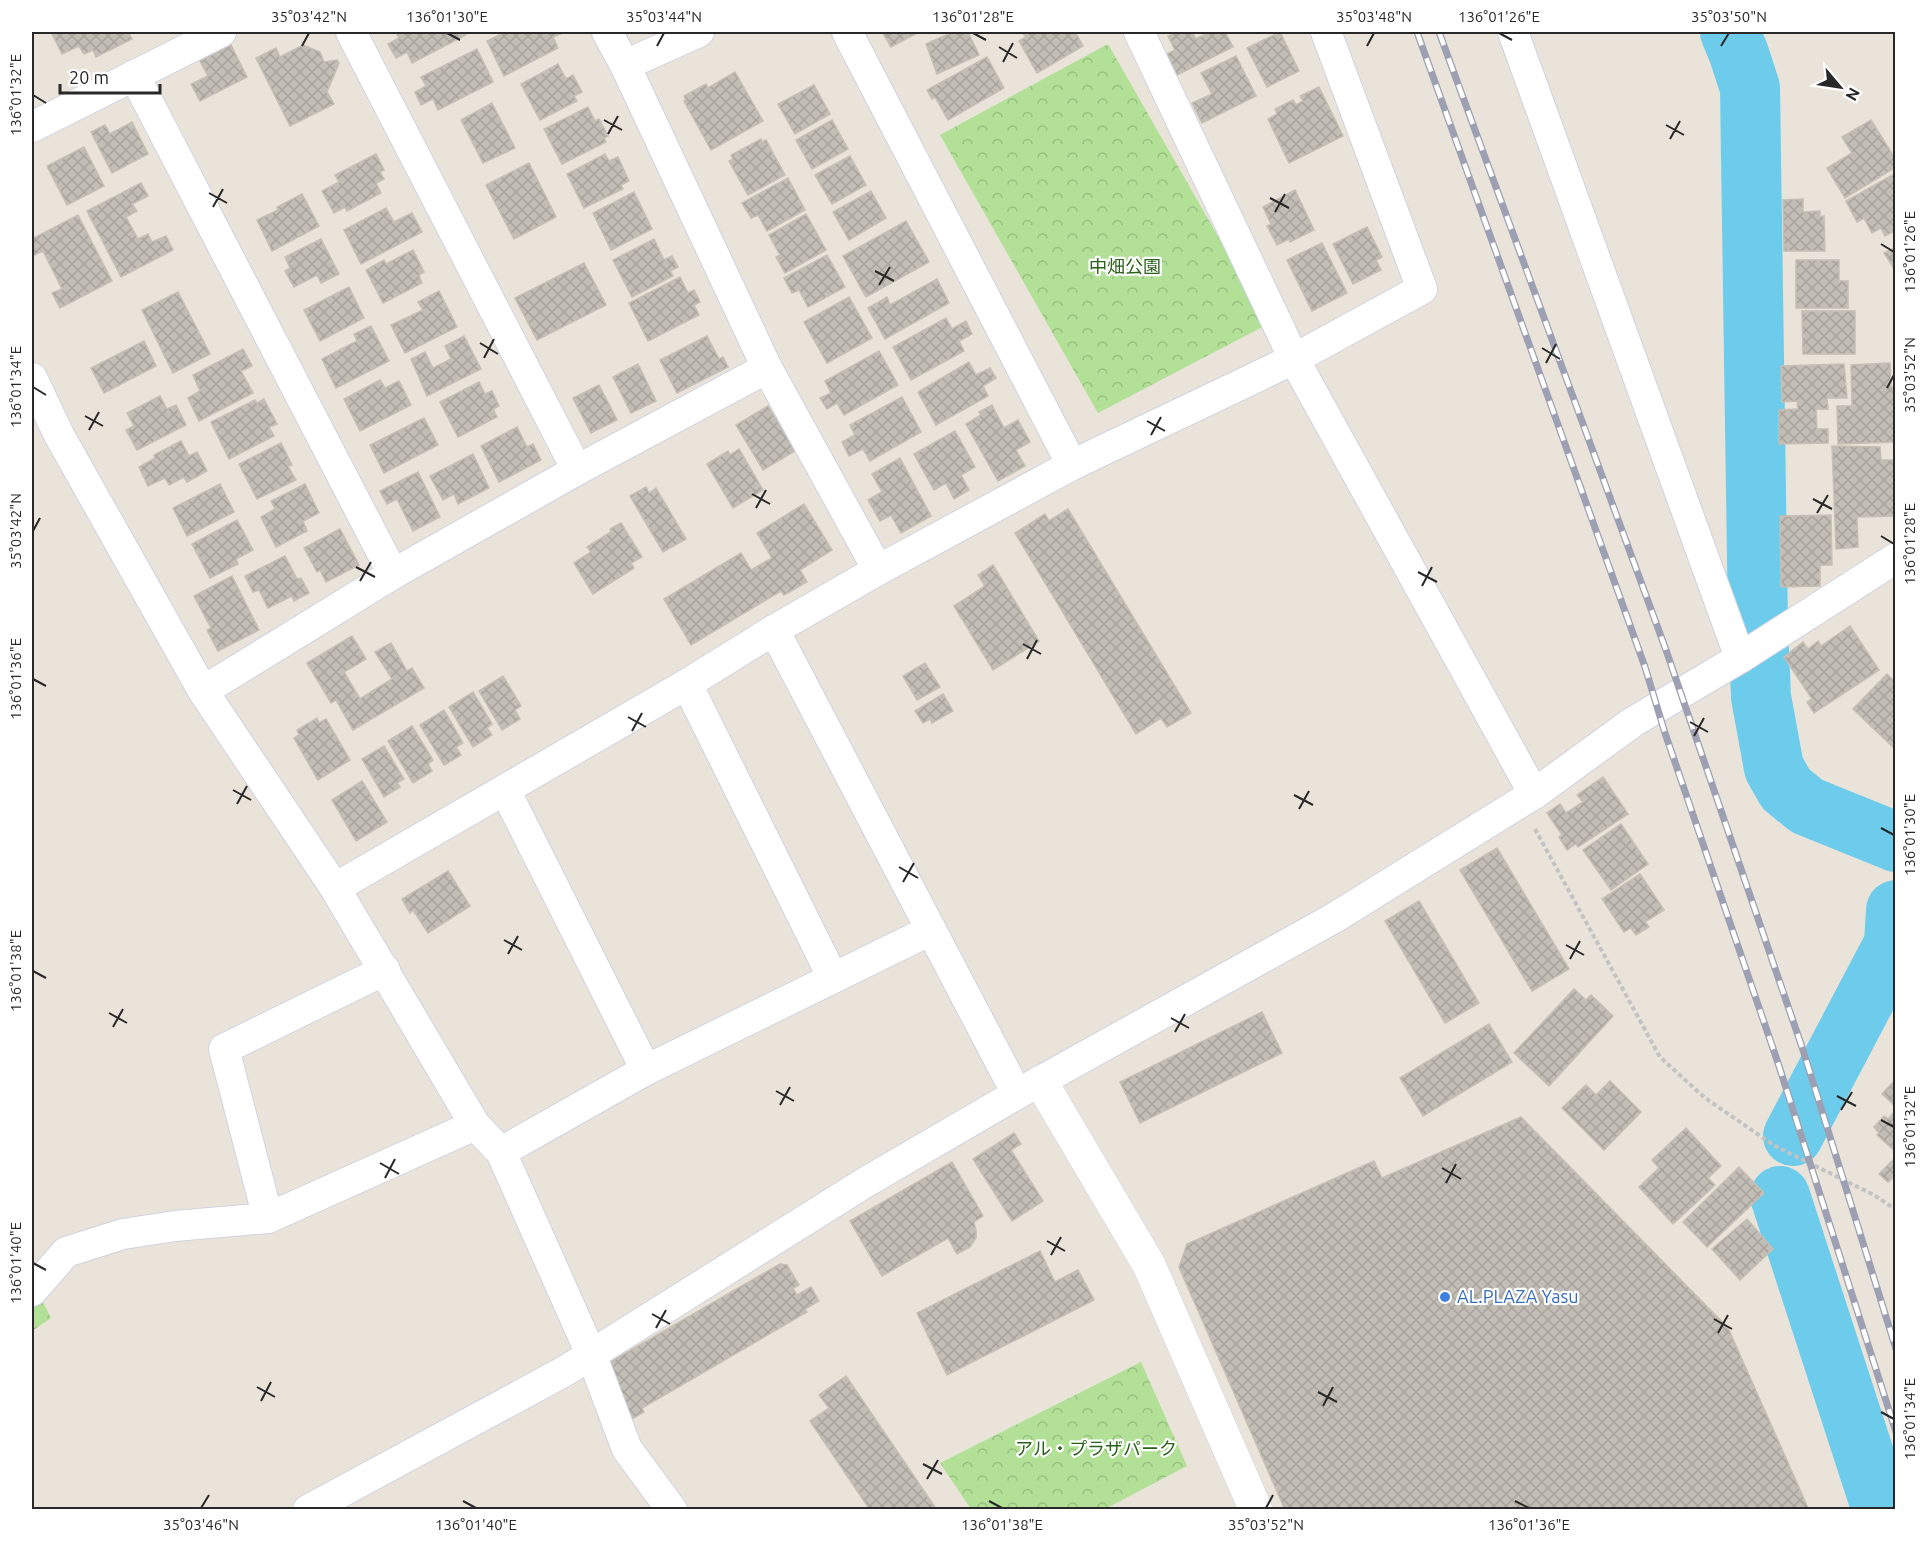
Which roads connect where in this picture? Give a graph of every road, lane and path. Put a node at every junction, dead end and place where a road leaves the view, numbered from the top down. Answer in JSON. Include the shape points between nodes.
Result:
{"nodes":[{"id":1,"x":221,"y":32,"type":"edge"},
{"id":2,"x":351,"y":32,"type":"edge"},
{"id":3,"x":607,"y":32,"type":"edge"},
{"id":4,"x":699,"y":32,"type":"edge"},
{"id":5,"x":847,"y":32,"type":"edge"},
{"id":6,"x":1139,"y":32,"type":"edge"},
{"id":7,"x":1326,"y":32,"type":"edge"},
{"id":8,"x":1513,"y":32,"type":"edge"},
{"id":9,"x":625,"y":65,"type":"junction"},
{"id":10,"x":134,"y":75,"type":"junction"},
{"id":11,"x":32,"y":127,"type":"edge"},
{"id":12,"x":1294,"y":359,"type":"junction"},
{"id":13,"x":767,"y":368,"type":"junction"},
{"id":14,"x":32,"y":378,"type":"edge"},
{"id":15,"x":1072,"y":465,"type":"junction"},
{"id":16,"x":577,"y":470,"type":"junction"},
{"id":17,"x":1896,"y":558,"type":"edge"},
{"id":18,"x":878,"y":570,"type":"junction"},
{"id":19,"x":393,"y":574,"type":"junction"},
{"id":20,"x":774,"y":630,"type":"junction"},
{"id":21,"x":1740,"y":658,"type":"junction"},
{"id":22,"x":687,"y":684,"type":"junction"},
{"id":23,"x":203,"y":691,"type":"junction"},
{"id":24,"x":505,"y":790,"type":"junction"},
{"id":25,"x":1527,"y":798,"type":"junction"},
{"id":26,"x":335,"y":888,"type":"junction"},
{"id":27,"x":931,"y":930,"type":"junction"},
{"id":28,"x":385,"y":970,"type":"junction"},
{"id":29,"x":833,"y":978,"type":"junction"},
{"id":30,"x":646,"y":1070,"type":"junction"},
{"id":31,"x":1029,"y":1088,"type":"junction"},
{"id":32,"x":475,"y":1125,"type":"junction"},
{"id":33,"x":501,"y":1152,"type":"junction"},
{"id":34,"x":1896,"y":1210,"type":"edge"},
{"id":35,"x":268,"y":1218,"type":"junction"},
{"id":36,"x":32,"y":1291,"type":"edge"},
{"id":37,"x":591,"y":1354,"type":"junction"},
{"id":38,"x":308,"y":1509,"type":"edge"},
{"id":39,"x":672,"y":1509,"type":"edge"},
{"id":40,"x":1256,"y":1509,"type":"edge"}],
"edges":[{"from":1,"to":10,"type":"street"},
{"from":2,"to":16,"type":"street"},
{"from":3,"to":9,"type":"street"},
{"from":4,"to":9,"type":"street"},
{"from":5,"to":15,"type":"street"},
{"from":6,"to":12,"type":"street"},
{"from":7,"to":12,"type":"street","via":[[1422,289]]},
{"from":8,"to":21,"type":"street"},
{"from":9,"to":13,"type":"street"},
{"from":10,"to":11,"type":"street"},
{"from":10,"to":19,"type":"street"},
{"from":12,"to":15,"type":"street"},
{"from":12,"to":25,"type":"street"},
{"from":13,"to":16,"type":"street"},
{"from":13,"to":18,"type":"street"},
{"from":14,"to":23,"type":"street","via":[[59,435]]},
{"from":15,"to":18,"type":"street"},
{"from":16,"to":19,"type":"street"},
{"from":17,"to":21,"type":"street"},
{"from":18,"to":20,"type":"street"},
{"from":19,"to":23,"type":"street"},
{"from":20,"to":22,"type":"street"},
{"from":20,"to":27,"type":"street"},
{"from":21,"to":25,"type":"street","via":[[1633,722]]},
{"from":22,"to":24,"type":"street"},
{"from":22,"to":29,"type":"street"},
{"from":23,"to":26,"type":"street"},
{"from":24,"to":26,"type":"street"},
{"from":24,"to":30,"type":"street"},
{"from":25,"to":31,"type":"street","via":[[1334,918]]},
{"from":25,"to":34,"type":"path","via":[[1660,1057],[1705,1098],[1775,1146]]},
{"from":26,"to":28,"type":"street"},
{"from":27,"to":29,"type":"street"},
{"from":27,"to":31,"type":"street"},
{"from":28,"to":32,"type":"street"},
{"from":28,"to":35,"type":"street","via":[[224,1049]]},
{"from":29,"to":30,"type":"street"},
{"from":30,"to":33,"type":"street"},
{"from":31,"to":37,"type":"street","via":[[866,1182]]},
{"from":31,"to":40,"type":"street","via":[[1149,1265]]},
{"from":32,"to":33,"type":"street"},
{"from":32,"to":35,"type":"street"},
{"from":33,"to":37,"type":"street"},
{"from":35,"to":36,"type":"street","via":[[123,1234],[66,1252]]},
{"from":37,"to":38,"type":"street"},
{"from":37,"to":39,"type":"street","via":[[627,1449]]}]}
